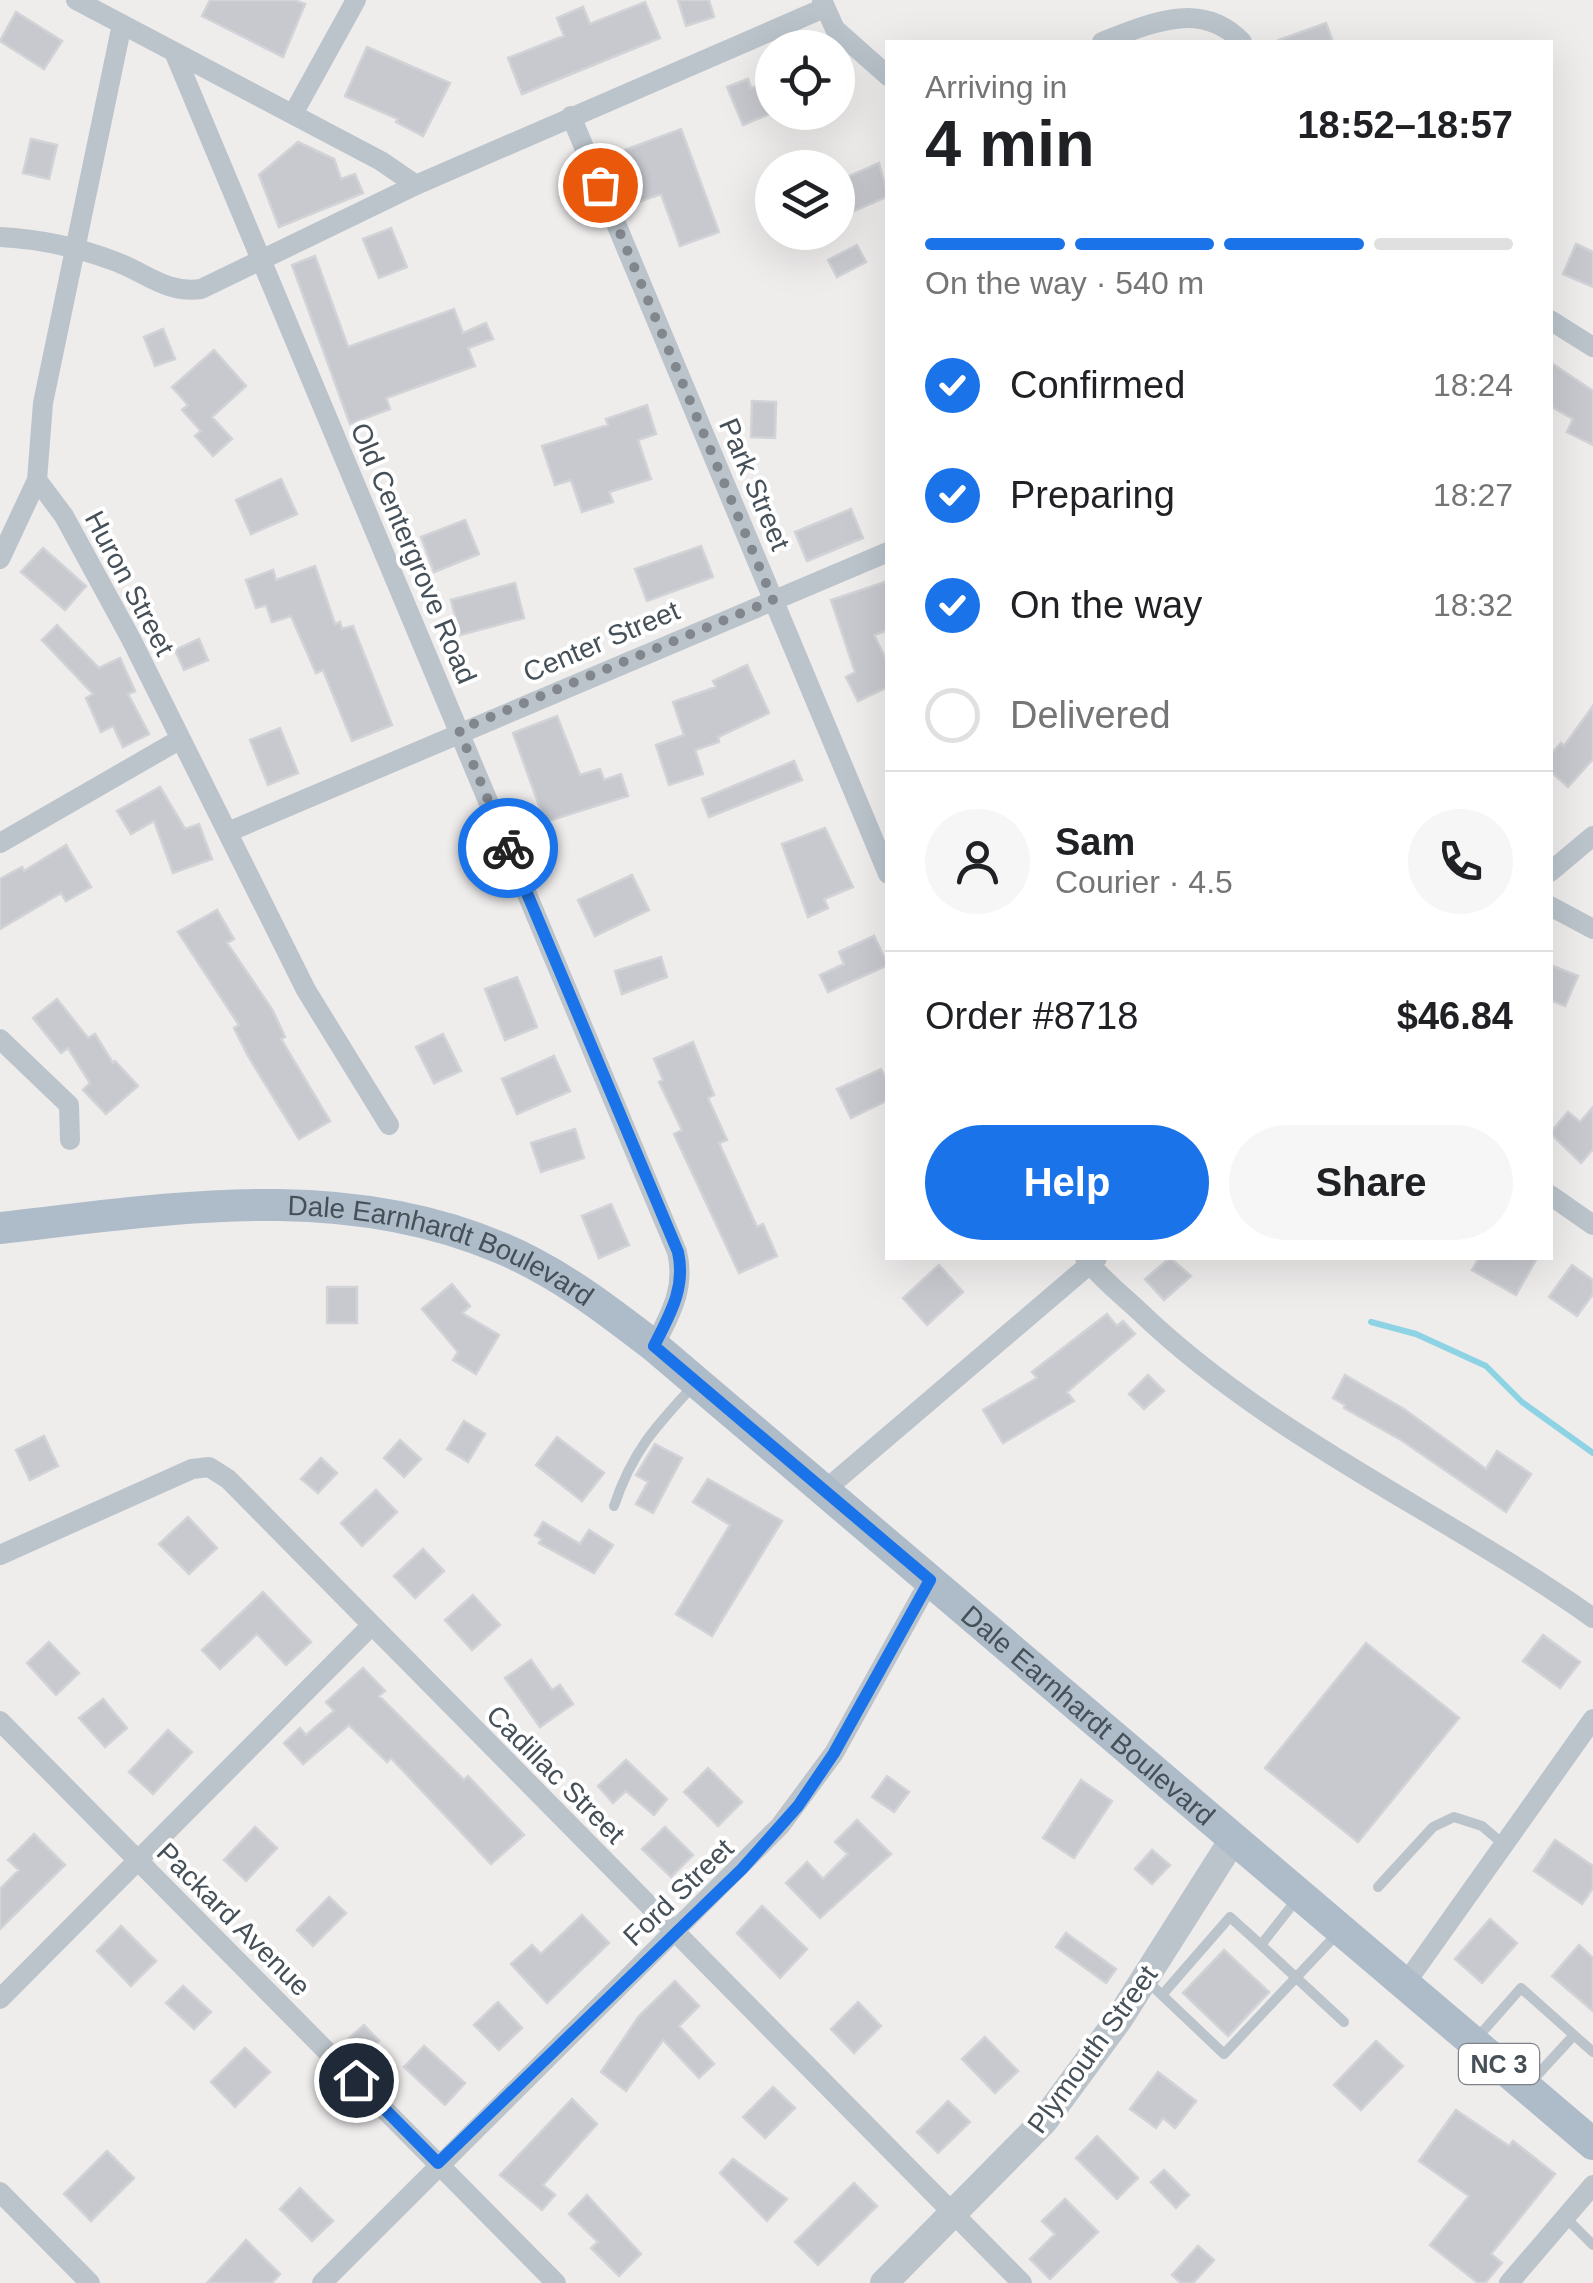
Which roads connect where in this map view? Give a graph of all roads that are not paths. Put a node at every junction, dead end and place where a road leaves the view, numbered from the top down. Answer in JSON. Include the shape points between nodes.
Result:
{"nodes":[{"id":1,"x":76,"y":0,"type":"edge"},
{"id":2,"x":356,"y":0,"type":"edge"},
{"id":3,"x":823,"y":4,"type":"edge"},
{"id":4,"x":122,"y":24,"type":"junction"},
{"id":5,"x":1107,"y":40,"type":"edge"},
{"id":6,"x":1240,"y":40,"type":"edge"},
{"id":7,"x":174,"y":52,"type":"junction"},
{"id":8,"x":885,"y":73,"type":"edge"},
{"id":9,"x":293,"y":114,"type":"junction"},
{"id":10,"x":571,"y":116,"type":"junction"},
{"id":11,"x":416,"y":185,"type":"junction"},
{"id":12,"x":0,"y":238,"type":"edge"},
{"id":13,"x":73,"y":248,"type":"junction"},
{"id":14,"x":260,"y":260,"type":"junction"},
{"id":15,"x":1553,"y":322,"type":"edge"},
{"id":16,"x":1593,"y":346,"type":"edge"},
{"id":17,"x":37,"y":480,"type":"junction"},
{"id":18,"x":885,"y":553,"type":"edge"},
{"id":19,"x":0,"y":559,"type":"edge"},
{"id":20,"x":773,"y":600,"type":"junction"},
{"id":21,"x":459,"y":730,"type":"junction"},
{"id":22,"x":179,"y":740,"type":"junction"},
{"id":23,"x":228,"y":832,"type":"junction"},
{"id":24,"x":1593,"y":836,"type":"edge"},
{"id":25,"x":0,"y":843,"type":"edge"},
{"id":26,"x":885,"y":867,"type":"edge"},
{"id":27,"x":1553,"y":869,"type":"edge"},
{"id":28,"x":1553,"y":908,"type":"edge"},
{"id":29,"x":1593,"y":929,"type":"edge"},
{"id":30,"x":0,"y":1039,"type":"edge"},
{"id":31,"x":389,"y":1125,"type":"dead end"},
{"id":32,"x":70,"y":1140,"type":"dead end"},
{"id":33,"x":1553,"y":1197,"type":"edge"},
{"id":34,"x":1593,"y":1225,"type":"edge"},
{"id":35,"x":0,"y":1228,"type":"edge"},
{"id":36,"x":1091,"y":1260,"type":"edge"},
{"id":37,"x":654,"y":1346,"type":"junction"},
{"id":38,"x":697,"y":1382,"type":"junction"},
{"id":39,"x":825,"y":1490,"type":"junction"},
{"id":40,"x":614,"y":1506,"type":"dead end"},
{"id":41,"x":0,"y":1555,"type":"edge"},
{"id":42,"x":930,"y":1580,"type":"junction"},
{"id":43,"x":1593,"y":1618,"type":"edge"},
{"id":44,"x":371,"y":1626,"type":"junction"},
{"id":45,"x":1593,"y":1718,"type":"edge"},
{"id":46,"x":0,"y":1721,"type":"edge"},
{"id":47,"x":1234,"y":1838,"type":"junction"},
{"id":48,"x":1504,"y":1844,"type":"junction"},
{"id":49,"x":138,"y":1861,"type":"junction"},
{"id":50,"x":1378,"y":1886,"type":"dead end"},
{"id":51,"x":1301,"y":1895,"type":"junction"},
{"id":52,"x":1341,"y":1929,"type":"junction"},
{"id":53,"x":675,"y":1933,"type":"junction"},
{"id":54,"x":1261,"y":1945,"type":"junction"},
{"id":55,"x":1296,"y":1978,"type":"junction"},
{"id":56,"x":1406,"y":1984,"type":"junction"},
{"id":57,"x":1153,"y":1987,"type":"junction"},
{"id":58,"x":0,"y":1999,"type":"edge"},
{"id":59,"x":1344,"y":2022,"type":"dead end"},
{"id":60,"x":1574,"y":2035,"type":"junction"},
{"id":61,"x":1474,"y":2042,"type":"junction"},
{"id":62,"x":1593,"y":2052,"type":"edge"},
{"id":63,"x":1526,"y":2087,"type":"junction"},
{"id":64,"x":1585,"y":2132,"type":"edge"},
{"id":65,"x":438,"y":2163,"type":"junction"},
{"id":66,"x":1593,"y":2185,"type":"edge"},
{"id":67,"x":0,"y":2192,"type":"edge"},
{"id":68,"x":954,"y":2213,"type":"junction"},
{"id":69,"x":1566,"y":2218,"type":"junction"},
{"id":70,"x":1593,"y":2245,"type":"edge"},
{"id":71,"x":90,"y":2283,"type":"edge"},
{"id":72,"x":322,"y":2283,"type":"edge"},
{"id":73,"x":556,"y":2283,"type":"edge"},
{"id":74,"x":884,"y":2283,"type":"edge"},
{"id":75,"x":1022,"y":2283,"type":"edge"},
{"id":76,"x":1510,"y":2283,"type":"edge"}],
"edges":[{"from":1,"to":4,"type":"street"},
{"from":2,"to":9,"type":"street"},
{"from":3,"to":8,"type":"street","via":[[842,36]]},
{"from":3,"to":10,"type":"street"},
{"from":4,"to":7,"type":"street"},
{"from":4,"to":13,"type":"street"},
{"from":5,"to":6,"type":"street","via":[[1184,12],[1208,13]]},
{"from":7,"to":9,"type":"street"},
{"from":7,"to":14,"type":"street","name":"Old Centergrove Road"},
{"from":9,"to":11,"type":"street"},
{"from":10,"to":11,"type":"street"},
{"from":10,"to":20,"type":"street","name":"Park Street"},
{"from":11,"to":14,"type":"street"},
{"from":12,"to":13,"type":"street"},
{"from":13,"to":14,"type":"street","via":[[176,290],[201,288]]},
{"from":13,"to":17,"type":"street","via":[[42,403]]},
{"from":14,"to":21,"type":"street","name":"Old Centergrove Road"},
{"from":15,"to":16,"type":"street"},
{"from":17,"to":19,"type":"street"},
{"from":17,"to":22,"type":"street","name":"Huron Street","via":[[72,531]]},
{"from":18,"to":20,"type":"street","name":"Center Street"},
{"from":20,"to":21,"type":"street","name":"Center Street"},
{"from":20,"to":26,"type":"street","name":"Park Street"},
{"from":21,"to":23,"type":"street","name":"Center Street"},
{"from":21,"to":37,"type":"street","name":"Old Centergrove Road","via":[[678,1252],[677,1300]]},
{"from":22,"to":23,"type":"street","name":"Huron Street"},
{"from":22,"to":25,"type":"street"},
{"from":23,"to":31,"type":"street","name":"Huron Street","via":[[306,990]]},
{"from":24,"to":27,"type":"street"},
{"from":28,"to":29,"type":"street"},
{"from":30,"to":32,"type":"street","via":[[69,1105]]},
{"from":33,"to":34,"type":"street"},
{"from":35,"to":37,"type":"main road","name":"Dale Earnhardt Boulevard","number":"NC 3","via":[[241,1202],[356,1207],[433,1223],[504,1249],[592,1298]]},
{"from":36,"to":39,"type":"street"},
{"from":36,"to":43,"type":"street","via":[[1185,1355],[1247,1401]]},
{"from":37,"to":38,"type":"main road","name":"Dale Earnhardt Boulevard","number":"NC 3"},
{"from":38,"to":39,"type":"main road","name":"Dale Earnhardt Boulevard","number":"NC 3"},
{"from":38,"to":40,"type":"lane","via":[[649,1433]]},
{"from":39,"to":42,"type":"main road","name":"Dale Earnhardt Boulevard","number":"NC 3"},
{"from":41,"to":44,"type":"street","name":"Cadillac Street","via":[[192,1469],[210,1468]]},
{"from":42,"to":47,"type":"main road","name":"Dale Earnhardt Boulevard","number":"NC 3"},
{"from":42,"to":53,"type":"street","name":"Ford Street","via":[[818,1778],[742,1869]]},
{"from":44,"to":49,"type":"street"},
{"from":44,"to":53,"type":"street","name":"Cadillac Street"},
{"from":45,"to":48,"type":"street"},
{"from":46,"to":49,"type":"street","name":"Packard Avenue"},
{"from":47,"to":51,"type":"main road","name":"Dale Earnhardt Boulevard","number":"NC 3"},
{"from":47,"to":57,"type":"street","name":"Plymouth Street"},
{"from":48,"to":50,"type":"lane","via":[[1482,1826],[1454,1817],[1434,1827]]},
{"from":48,"to":56,"type":"street"},
{"from":49,"to":58,"type":"street"},
{"from":49,"to":65,"type":"street","name":"Packard Avenue"},
{"from":51,"to":52,"type":"main road","name":"Dale Earnhardt Boulevard","number":"NC 3"},
{"from":51,"to":54,"type":"lane"},
{"from":52,"to":55,"type":"lane"},
{"from":52,"to":56,"type":"main road","name":"Dale Earnhardt Boulevard","number":"NC 3"},
{"from":53,"to":65,"type":"street","name":"Ford Street"},
{"from":53,"to":68,"type":"street","name":"Cadillac Street"},
{"from":54,"to":55,"type":"lane"},
{"from":54,"to":57,"type":"lane","via":[[1230,1916]]},
{"from":55,"to":57,"type":"lane","via":[[1224,2054]]},
{"from":55,"to":59,"type":"lane"},
{"from":56,"to":61,"type":"main road","name":"Dale Earnhardt Boulevard","number":"NC 3"},
{"from":57,"to":68,"type":"street","name":"Plymouth Street","via":[[1044,2121]]},
{"from":60,"to":61,"type":"lane","via":[[1521,1988]]},
{"from":60,"to":62,"type":"lane"},
{"from":60,"to":63,"type":"lane"},
{"from":61,"to":63,"type":"main road","name":"Dale Earnhardt Boulevard","number":"NC 3"},
{"from":63,"to":64,"type":"main road","name":"Dale Earnhardt Boulevard","number":"NC 3"},
{"from":65,"to":72,"type":"street","name":"Ford Street"},
{"from":65,"to":73,"type":"street","name":"Packard Avenue"},
{"from":66,"to":69,"type":"street"},
{"from":67,"to":71,"type":"street"},
{"from":68,"to":74,"type":"street","name":"Plymouth Street"},
{"from":68,"to":75,"type":"street","name":"Cadillac Street"},
{"from":69,"to":70,"type":"lane"},
{"from":69,"to":76,"type":"street"}]}
